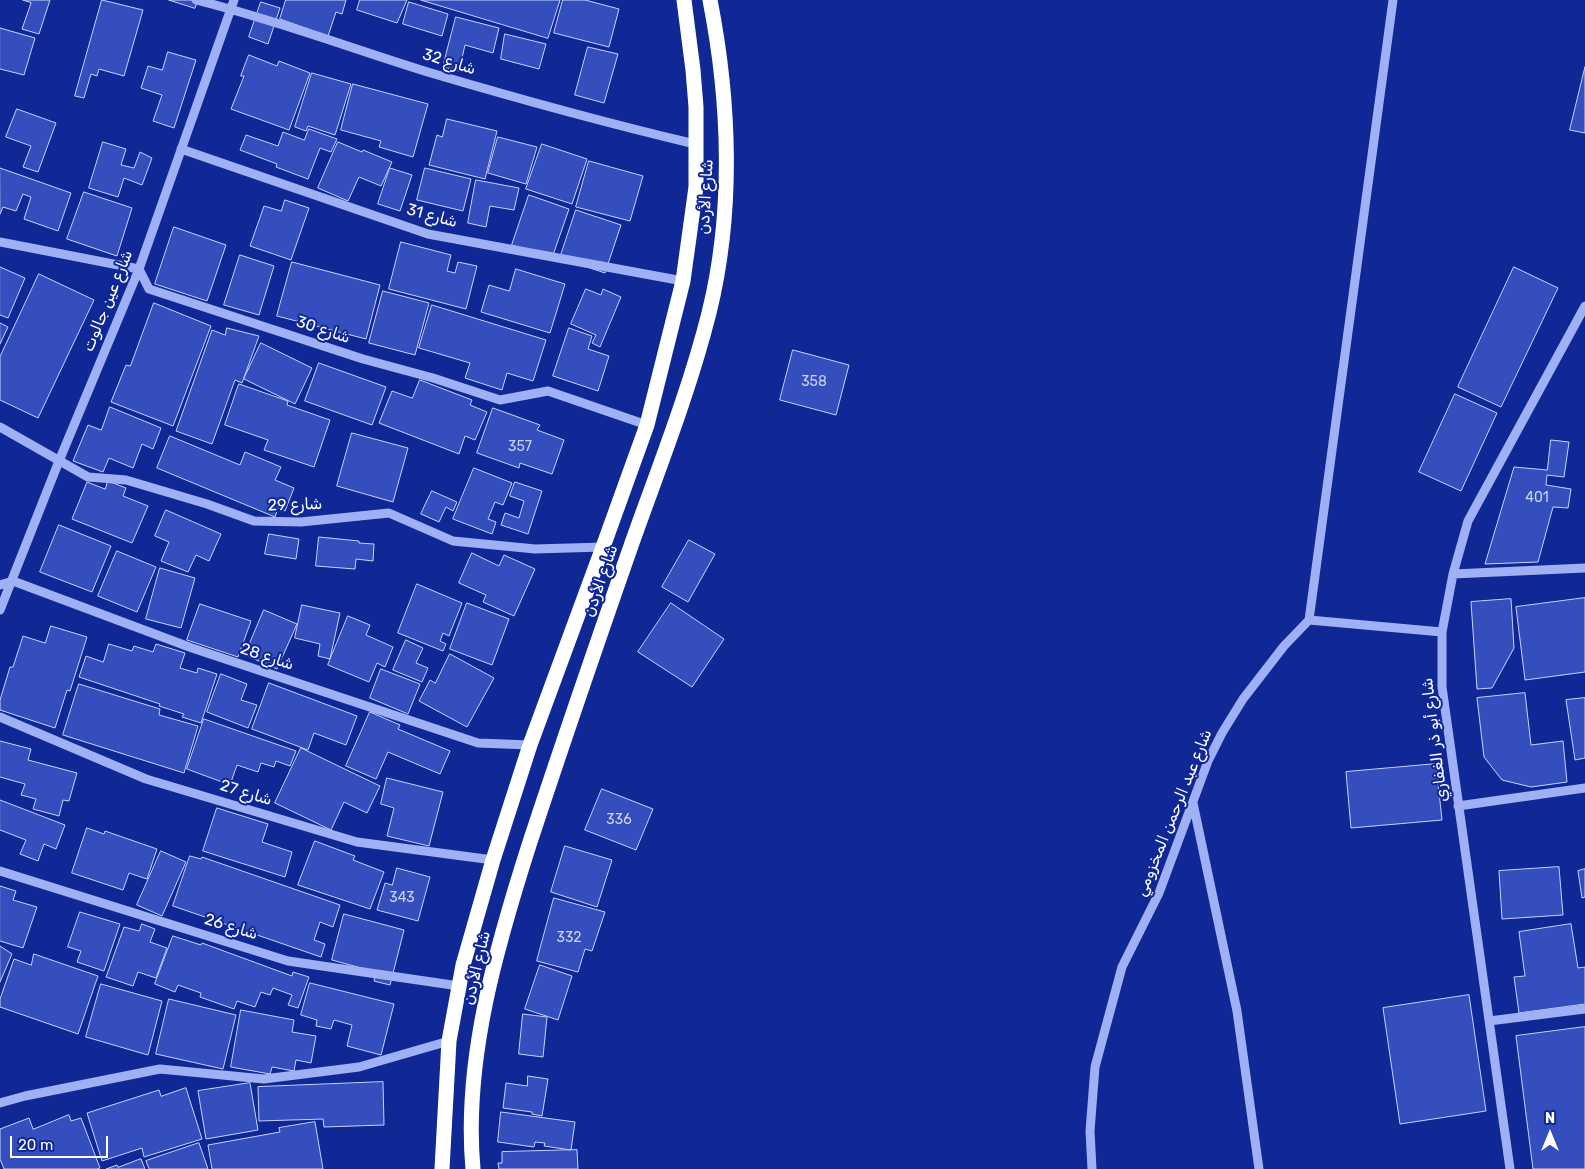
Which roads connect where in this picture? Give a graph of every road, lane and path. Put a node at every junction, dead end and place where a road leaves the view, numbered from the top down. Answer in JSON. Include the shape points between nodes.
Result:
{"nodes":[{"id":1,"x":196,"y":0,"type":"edge"},
{"id":2,"x":682,"y":0,"type":"edge"},
{"id":3,"x":710,"y":0,"type":"edge"},
{"id":4,"x":1393,"y":0,"type":"edge"},
{"id":5,"x":233,"y":4,"type":"edge"},
{"id":6,"x":695,"y":144,"type":"junction"},
{"id":7,"x":182,"y":148,"type":"junction"},
{"id":8,"x":0,"y":242,"type":"edge"},
{"id":9,"x":139,"y":268,"type":"junction"},
{"id":10,"x":683,"y":281,"type":"junction"},
{"id":11,"x":1585,"y":306,"type":"edge"},
{"id":12,"x":647,"y":425,"type":"junction"},
{"id":13,"x":0,"y":427,"type":"edge"},
{"id":14,"x":59,"y":461,"type":"junction"},
{"id":15,"x":604,"y":547,"type":"junction"},
{"id":16,"x":1585,"y":568,"type":"edge"},
{"id":17,"x":1452,"y":574,"type":"junction"},
{"id":18,"x":13,"y":581,"type":"junction"},
{"id":19,"x":0,"y":585,"type":"edge"},
{"id":20,"x":0,"y":610,"type":"edge"},
{"id":21,"x":1309,"y":620,"type":"junction"},
{"id":22,"x":1442,"y":632,"type":"junction"},
{"id":23,"x":0,"y":717,"type":"edge"},
{"id":24,"x":530,"y":745,"type":"junction"},
{"id":25,"x":1585,"y":788,"type":"edge"},
{"id":26,"x":1193,"y":802,"type":"junction"},
{"id":27,"x":1458,"y":806,"type":"junction"},
{"id":28,"x":493,"y":860,"type":"junction"},
{"id":29,"x":0,"y":871,"type":"edge"},
{"id":30,"x":459,"y":986,"type":"junction"},
{"id":31,"x":1585,"y":1009,"type":"edge"},
{"id":32,"x":1489,"y":1021,"type":"junction"},
{"id":33,"x":449,"y":1041,"type":"junction"},
{"id":34,"x":0,"y":1102,"type":"edge"},
{"id":35,"x":442,"y":1169,"type":"edge"},
{"id":36,"x":473,"y":1169,"type":"edge"},
{"id":37,"x":1092,"y":1169,"type":"edge"},
{"id":38,"x":1259,"y":1169,"type":"edge"},
{"id":39,"x":1510,"y":1169,"type":"edge"}],
"edges":[{"from":1,"to":5,"type":"street","name":"شارع 32"},
{"from":2,"to":6,"type":"highway","name":"شارع الأردن","via":[[694,79]]},
{"from":3,"to":36,"type":"highway","name":"شارع الأردن","via":[[723,93],[726,187],[720,253],[709,311],[688,387],[551,778],[502,934],[479,1036],[473,1092]]},
{"from":4,"to":21,"type":"street"},
{"from":5,"to":6,"type":"street","name":"شارع 32","via":[[430,73],[574,115]]},
{"from":5,"to":7,"type":"street","name":"شارع عين جالوت"},
{"from":6,"to":10,"type":"highway","name":"شارع الأردن","via":[[696,187]]},
{"from":7,"to":9,"type":"street","name":"شارع عين جالوت"},
{"from":7,"to":10,"type":"street","name":"شارع 31","via":[[428,234]]},
{"from":8,"to":9,"type":"street"},
{"from":9,"to":12,"type":"street","name":"شارع 30","via":[[149,290],[363,359],[500,400],[548,391]]},
{"from":9,"to":14,"type":"street","name":"شارع عين جالوت"},
{"from":10,"to":12,"type":"highway","name":"شارع الأردن"},
{"from":11,"to":17,"type":"street","name":"شارع أبو ذر الغفاري","via":[[1468,521]]},
{"from":12,"to":15,"type":"highway","name":"شارع الأردن"},
{"from":13,"to":14,"type":"street","name":"شارع 29"},
{"from":14,"to":15,"type":"street","name":"شارع 29","via":[[88,477],[126,480],[254,521],[301,522],[389,513],[454,541],[535,549]]},
{"from":14,"to":18,"type":"street","name":"شارع عين جالوت"},
{"from":15,"to":24,"type":"highway","name":"شارع الأردن"},
{"from":16,"to":17,"type":"street"},
{"from":17,"to":22,"type":"street","name":"شارع أبو ذر الغفاري"},
{"from":18,"to":19,"type":"street"},
{"from":18,"to":20,"type":"street","name":"شارع عين جالوت"},
{"from":18,"to":24,"type":"street","name":"شارع 28","via":[[192,648],[478,743]]},
{"from":21,"to":22,"type":"street"},
{"from":21,"to":26,"type":"street","name":"شارع عبد الرحمن المخزومي","via":[[1284,646],[1243,699],[1208,761]]},
{"from":22,"to":27,"type":"street","name":"شارع أبو ذر الغفاري","via":[[1442,687]]},
{"from":23,"to":28,"type":"street","name":"شارع 27","via":[[146,779],[357,842]]},
{"from":24,"to":28,"type":"highway","name":"شارع الأردن"},
{"from":25,"to":27,"type":"street"},
{"from":26,"to":37,"type":"street","name":"شارع عبد الرحمن المخزومي","via":[[1158,893],[1119,976],[1095,1067],[1090,1130]]},
{"from":26,"to":38,"type":"street","via":[[1237,1010]]},
{"from":27,"to":32,"type":"street","name":"شارع أبو ذر الغفاري"},
{"from":28,"to":30,"type":"highway","name":"شارع الأردن"},
{"from":29,"to":30,"type":"street","name":"شارع 26","via":[[288,960]]},
{"from":30,"to":33,"type":"highway","name":"شارع الأردن"},
{"from":31,"to":32,"type":"street"},
{"from":32,"to":39,"type":"street","name":"شارع أبو ذر الغفاري"},
{"from":33,"to":34,"type":"street","via":[[360,1067],[264,1079],[160,1069]]},
{"from":33,"to":35,"type":"highway","name":"شارع الأردن"}]}
